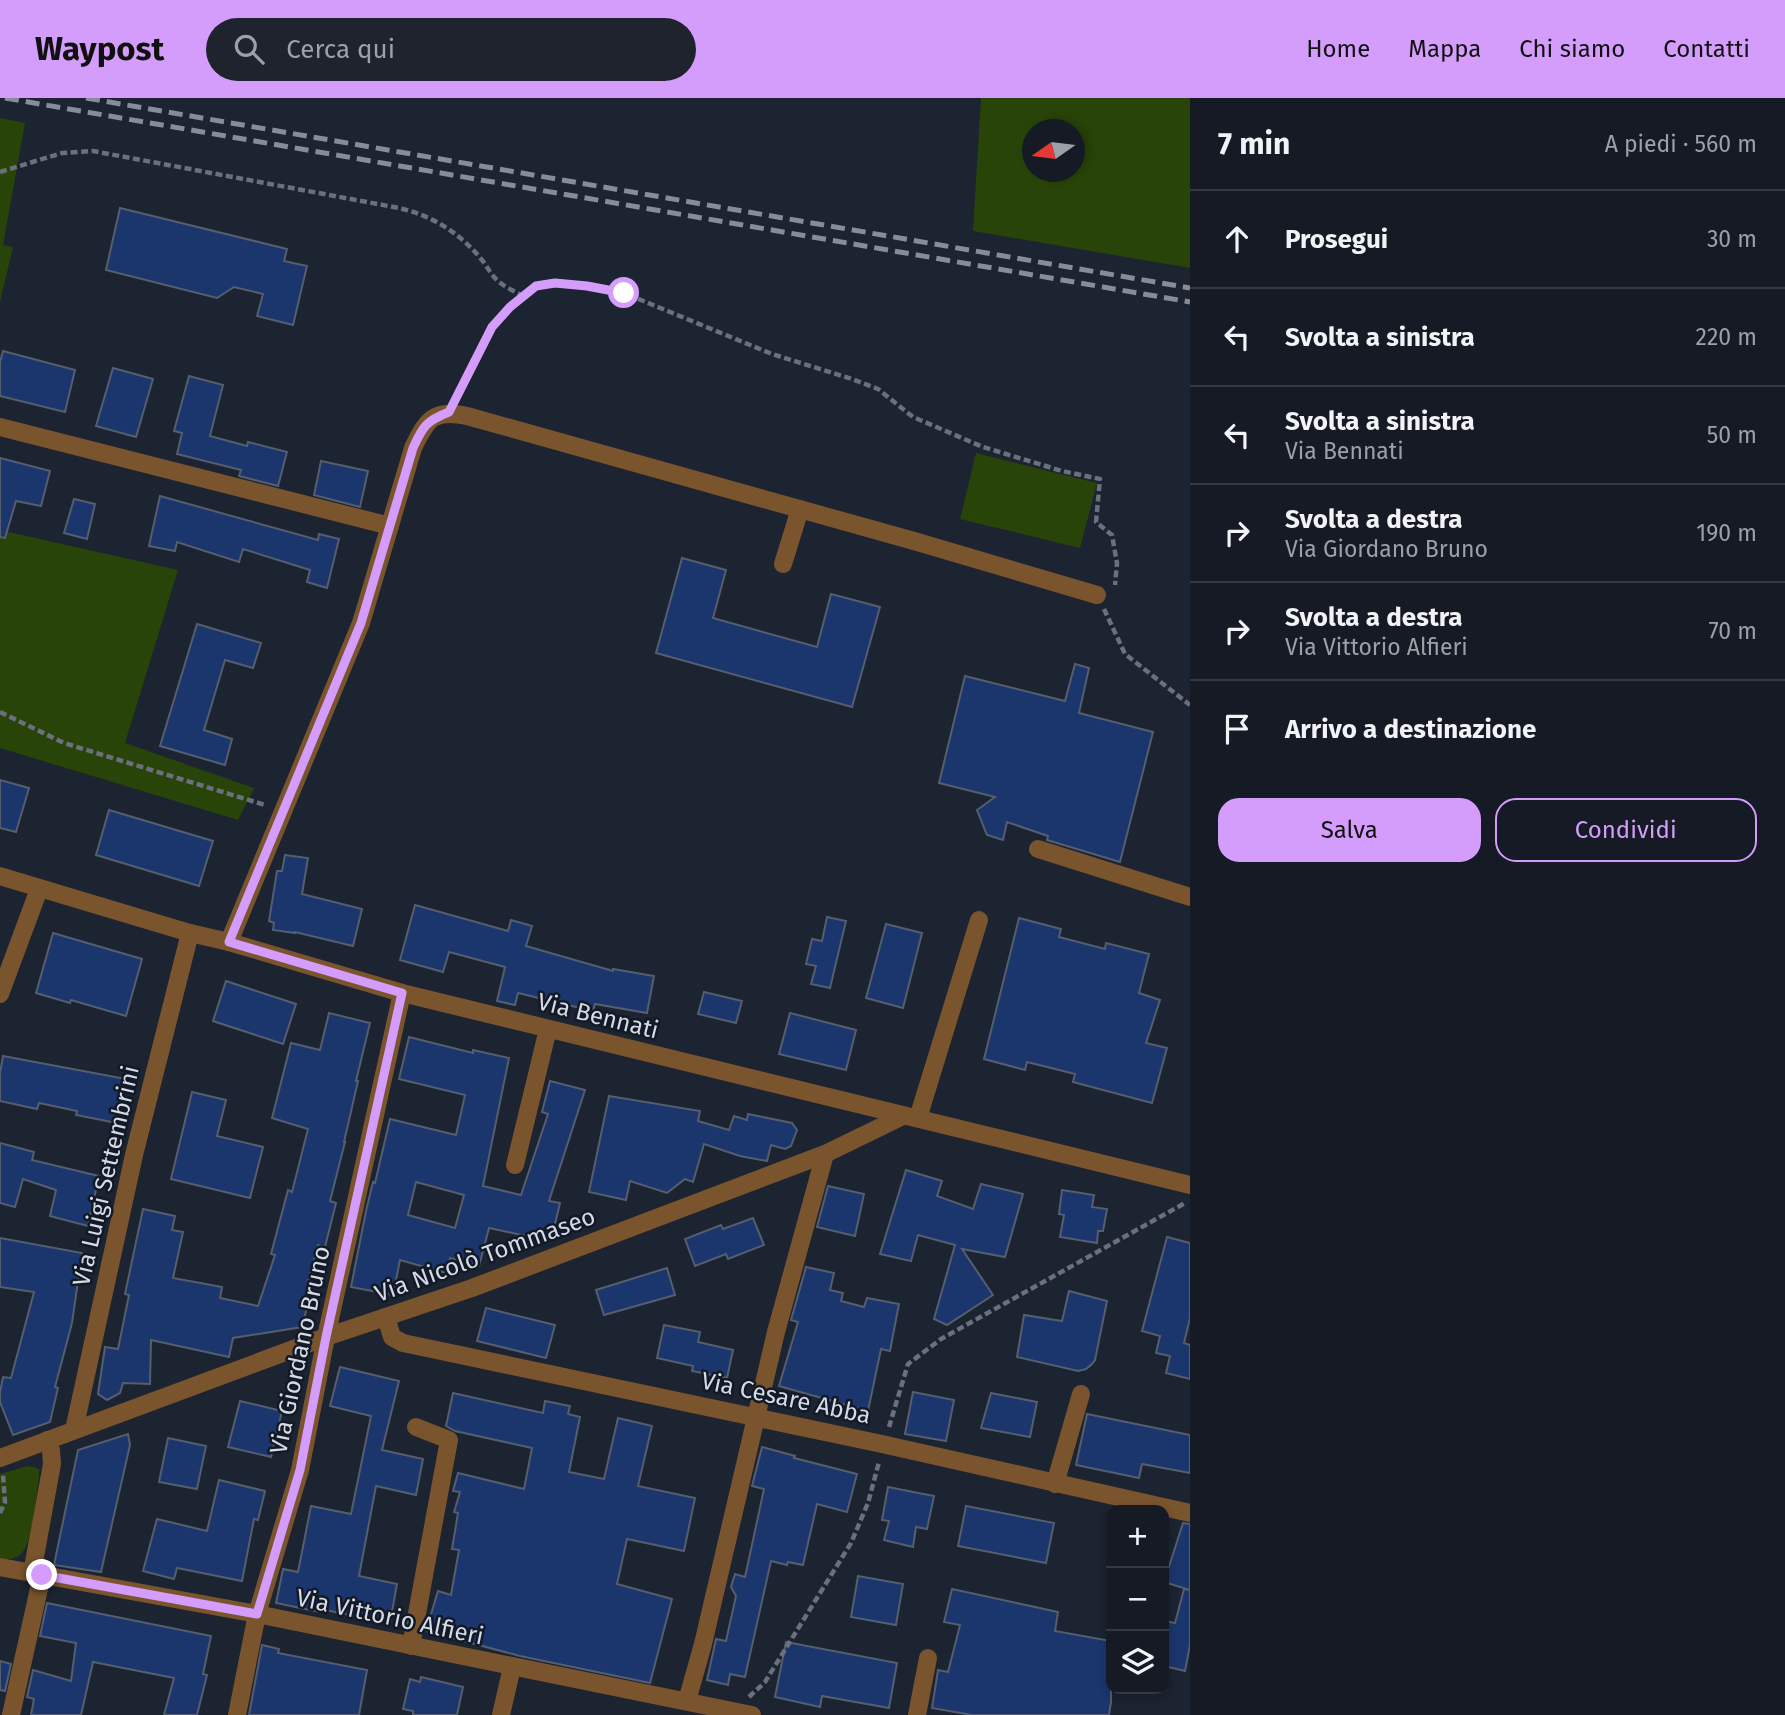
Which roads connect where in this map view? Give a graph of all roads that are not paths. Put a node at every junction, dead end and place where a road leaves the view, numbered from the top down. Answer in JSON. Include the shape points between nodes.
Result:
{"nodes":[{"id":1,"x":0,"y":427,"type":"edge"},
{"id":2,"x":800,"y":509,"type":"junction"},
{"id":3,"x":390,"y":526,"type":"junction"},
{"id":4,"x":783,"y":564,"type":"dead end"},
{"id":5,"x":1107,"y":598,"type":"road end"},
{"id":6,"x":1038,"y":849,"type":"dead end"},
{"id":7,"x":0,"y":876,"type":"edge"},
{"id":8,"x":40,"y":889,"type":"junction"},
{"id":9,"x":1190,"y":897,"type":"edge"},
{"id":10,"x":979,"y":920,"type":"dead end"},
{"id":11,"x":190,"y":933,"type":"junction"},
{"id":12,"x":229,"y":942,"type":"junction"},
{"id":13,"x":402,"y":993,"type":"junction"},
{"id":14,"x":0,"y":994,"type":"edge"},
{"id":15,"x":548,"y":1028,"type":"junction"},
{"id":16,"x":910,"y":1117,"type":"junction"},
{"id":17,"x":825,"y":1154,"type":"junction"},
{"id":18,"x":515,"y":1165,"type":"dead end"},
{"id":19,"x":1190,"y":1185,"type":"edge"},
{"id":20,"x":387,"y":1317,"type":"junction"},
{"id":21,"x":326,"y":1337,"type":"junction"},
{"id":22,"x":1081,"y":1394,"type":"dead end"},
{"id":23,"x":757,"y":1417,"type":"junction"},
{"id":24,"x":416,"y":1427,"type":"dead end"},
{"id":25,"x":74,"y":1430,"type":"junction"},
{"id":26,"x":47,"y":1440,"type":"junction"},
{"id":27,"x":1,"y":1465,"type":"edge"},
{"id":28,"x":1055,"y":1484,"type":"junction"},
{"id":29,"x":1190,"y":1513,"type":"edge"},
{"id":30,"x":0,"y":1567,"type":"edge"},
{"id":31,"x":37,"y":1574,"type":"junction"},
{"id":32,"x":257,"y":1614,"type":"junction"},
{"id":33,"x":411,"y":1646,"type":"junction"},
{"id":34,"x":928,"y":1658,"type":"dead end"},
{"id":35,"x":512,"y":1667,"type":"junction"},
{"id":36,"x":687,"y":1702,"type":"junction"},
{"id":37,"x":8,"y":1709,"type":"edge"},
{"id":38,"x":745,"y":1714,"type":"edge"},
{"id":39,"x":237,"y":1715,"type":"edge"},
{"id":40,"x":502,"y":1715,"type":"edge"},
{"id":41,"x":917,"y":1715,"type":"edge"}],
"edges":[{"from":1,"to":3,"type":"street"},
{"from":2,"to":3,"type":"street","via":[[449,412],[422,428]]},
{"from":2,"to":4,"type":"street"},
{"from":2,"to":5,"type":"street"},
{"from":3,"to":12,"type":"street","via":[[361,623]]},
{"from":6,"to":9,"type":"street"},
{"from":7,"to":8,"type":"street","name":"Via Bennati"},
{"from":8,"to":11,"type":"street","name":"Via Bennati"},
{"from":8,"to":14,"type":"street"},
{"from":10,"to":16,"type":"street"},
{"from":11,"to":12,"type":"street","name":"Via Bennati"},
{"from":11,"to":25,"type":"street","name":"Via Luigi Settembrini","via":[[134,1155]]},
{"from":12,"to":13,"type":"street","name":"Via Bennati"},
{"from":13,"to":15,"type":"street","name":"Via Bennati"},
{"from":13,"to":21,"type":"street","name":"Via Giordano Bruno"},
{"from":15,"to":16,"type":"street","name":"Via Bennati"},
{"from":15,"to":18,"type":"street"},
{"from":16,"to":17,"type":"street","name":"Via Nicolò Tommaseo"},
{"from":16,"to":19,"type":"street","name":"Via Bennati"},
{"from":17,"to":20,"type":"street","name":"Via Nicolò Tommaseo"},
{"from":17,"to":23,"type":"street"},
{"from":20,"to":21,"type":"street","name":"Via Nicolò Tommaseo"},
{"from":20,"to":23,"type":"street","name":"Via Cesare Abba","via":[[392,1337],[403,1343]]},
{"from":21,"to":25,"type":"street","name":"Via Nicolò Tommaseo"},
{"from":21,"to":32,"type":"street","name":"Via Giordano Bruno","via":[[300,1470]]},
{"from":22,"to":28,"type":"street"},
{"from":23,"to":28,"type":"street","name":"Via Cesare Abba"},
{"from":23,"to":36,"type":"street"},
{"from":24,"to":33,"type":"street","via":[[449,1440]]},
{"from":25,"to":26,"type":"street","name":"Via Nicolò Tommaseo"},
{"from":26,"to":27,"type":"street","name":"Via Nicolò Tommaseo"},
{"from":26,"to":31,"type":"street","via":[[52,1464]]},
{"from":28,"to":29,"type":"street","name":"Via Cesare Abba"},
{"from":30,"to":31,"type":"street","name":"Via Vittorio Alfieri"},
{"from":31,"to":32,"type":"street","name":"Via Vittorio Alfieri"},
{"from":31,"to":37,"type":"street"},
{"from":32,"to":33,"type":"street","name":"Via Vittorio Alfieri"},
{"from":32,"to":39,"type":"street","name":"Via Giordano Bruno"},
{"from":33,"to":35,"type":"street","name":"Via Vittorio Alfieri"},
{"from":34,"to":41,"type":"street"},
{"from":35,"to":36,"type":"street","name":"Via Vittorio Alfieri"},
{"from":35,"to":40,"type":"street"},
{"from":36,"to":38,"type":"street","name":"Via Vittorio Alfieri"}]}
